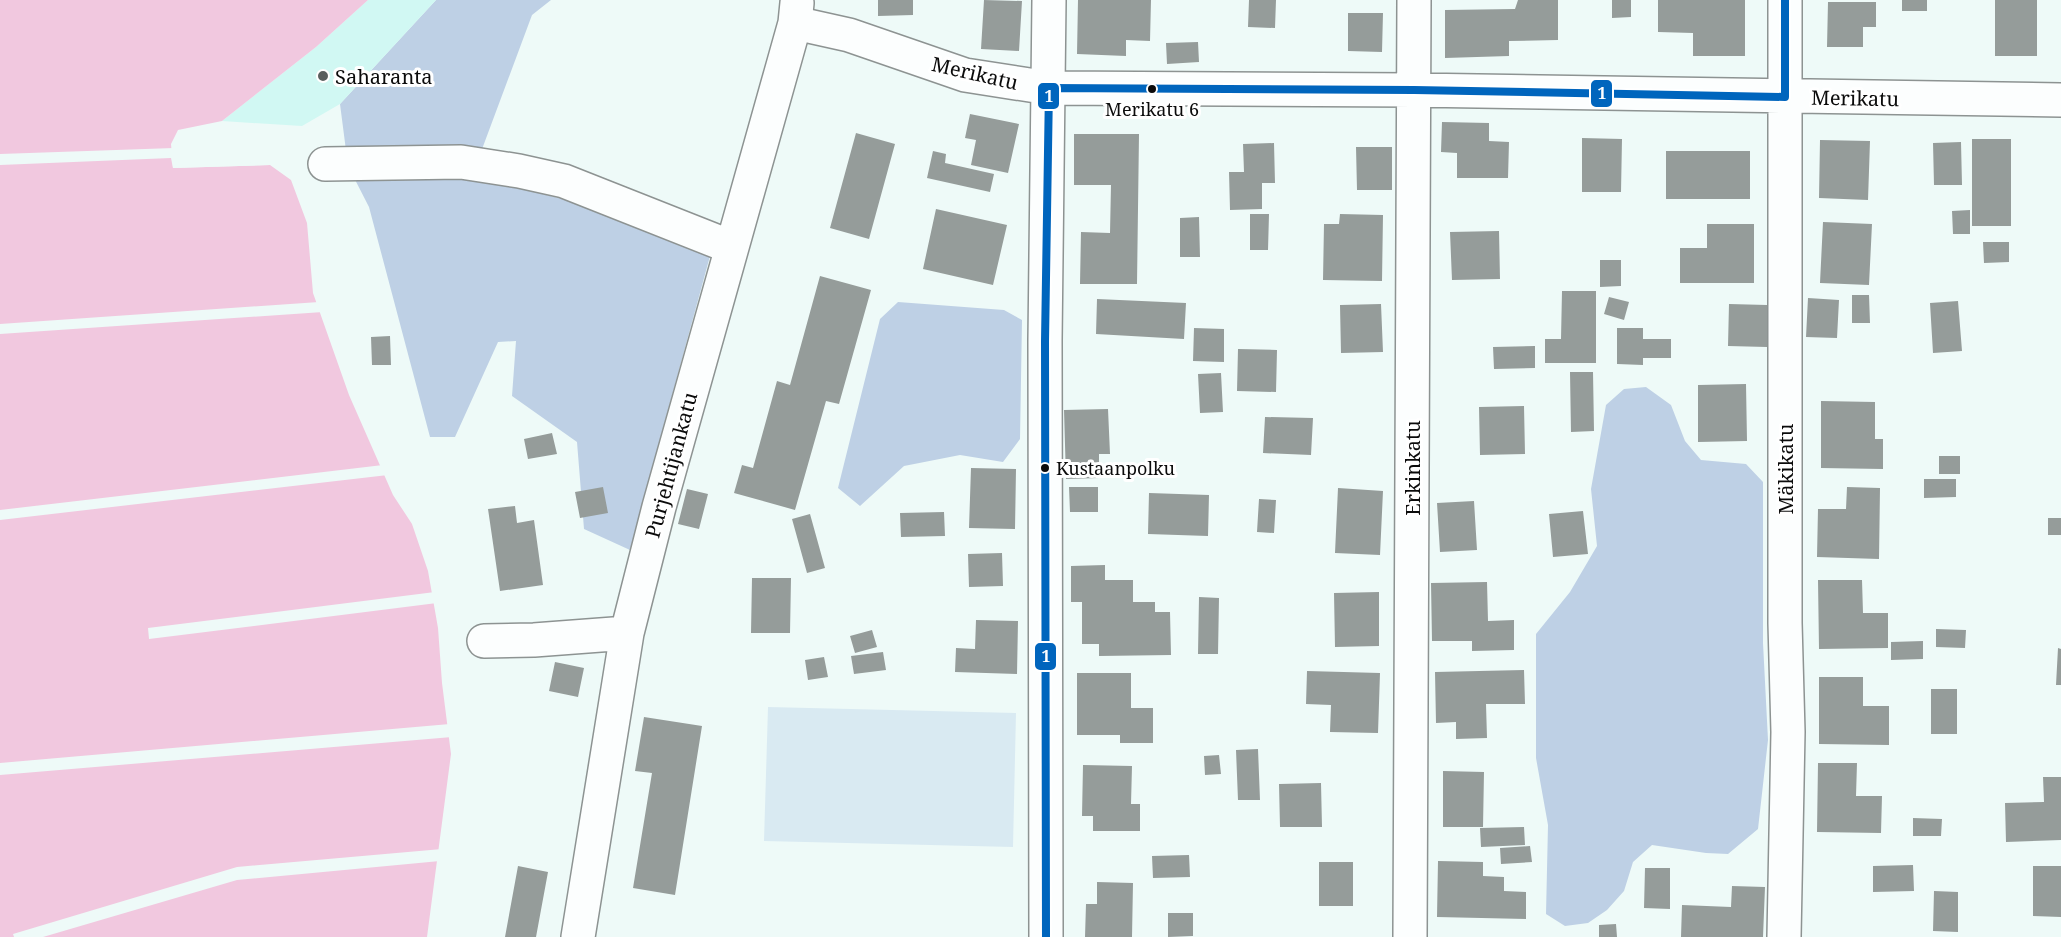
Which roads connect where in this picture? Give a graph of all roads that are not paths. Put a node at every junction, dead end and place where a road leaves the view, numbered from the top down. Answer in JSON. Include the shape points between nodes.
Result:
{"nodes":[{"id":1,"x":1049,"y":0,"type":"edge"},
{"id":2,"x":1414,"y":0,"type":"edge"},
{"id":3,"x":1785,"y":0,"type":"edge"},
{"id":4,"x":796,"y":11,"type":"edge"},
{"id":5,"x":1049,"y":88,"type":"junction"},
{"id":6,"x":1414,"y":90,"type":"junction"},
{"id":7,"x":1785,"y":97,"type":"junction"},
{"id":8,"x":2061,"y":100,"type":"edge"},
{"id":9,"x":325,"y":164,"type":"dead end"},
{"id":10,"x":731,"y":247,"type":"junction"},
{"id":11,"x":627,"y":633,"type":"junction"},
{"id":12,"x":484,"y":641,"type":"dead end"},
{"id":13,"x":578,"y":937,"type":"edge"},
{"id":14,"x":1046,"y":937,"type":"edge"},
{"id":15,"x":1410,"y":937,"type":"edge"},
{"id":16,"x":1784,"y":937,"type":"edge"}],
"edges":[{"from":1,"to":5,"type":"street"},
{"from":2,"to":6,"type":"street","name":"Erkinkatu"},
{"from":3,"to":7,"type":"street","name":"Mäkikatu"},
{"from":4,"to":5,"type":"street","name":"Merikatu","via":[[849,35],[965,75]]},
{"from":4,"to":10,"type":"street","name":"Purjehtijankatu"},
{"from":5,"to":6,"type":"street","name":"Merikatu"},
{"from":5,"to":14,"type":"street"},
{"from":6,"to":7,"type":"street","name":"Merikatu"},
{"from":6,"to":15,"type":"street","name":"Erkinkatu"},
{"from":7,"to":8,"type":"street","name":"Merikatu"},
{"from":7,"to":16,"type":"street","name":"Mäkikatu","via":[[1788,732]]},
{"from":9,"to":10,"type":"street","via":[[461,162],[519,171],[564,181]]},
{"from":10,"to":11,"type":"street","name":"Purjehtijankatu"},
{"from":11,"to":12,"type":"street"},
{"from":11,"to":13,"type":"street","name":"Purjehtijankatu"}]}
